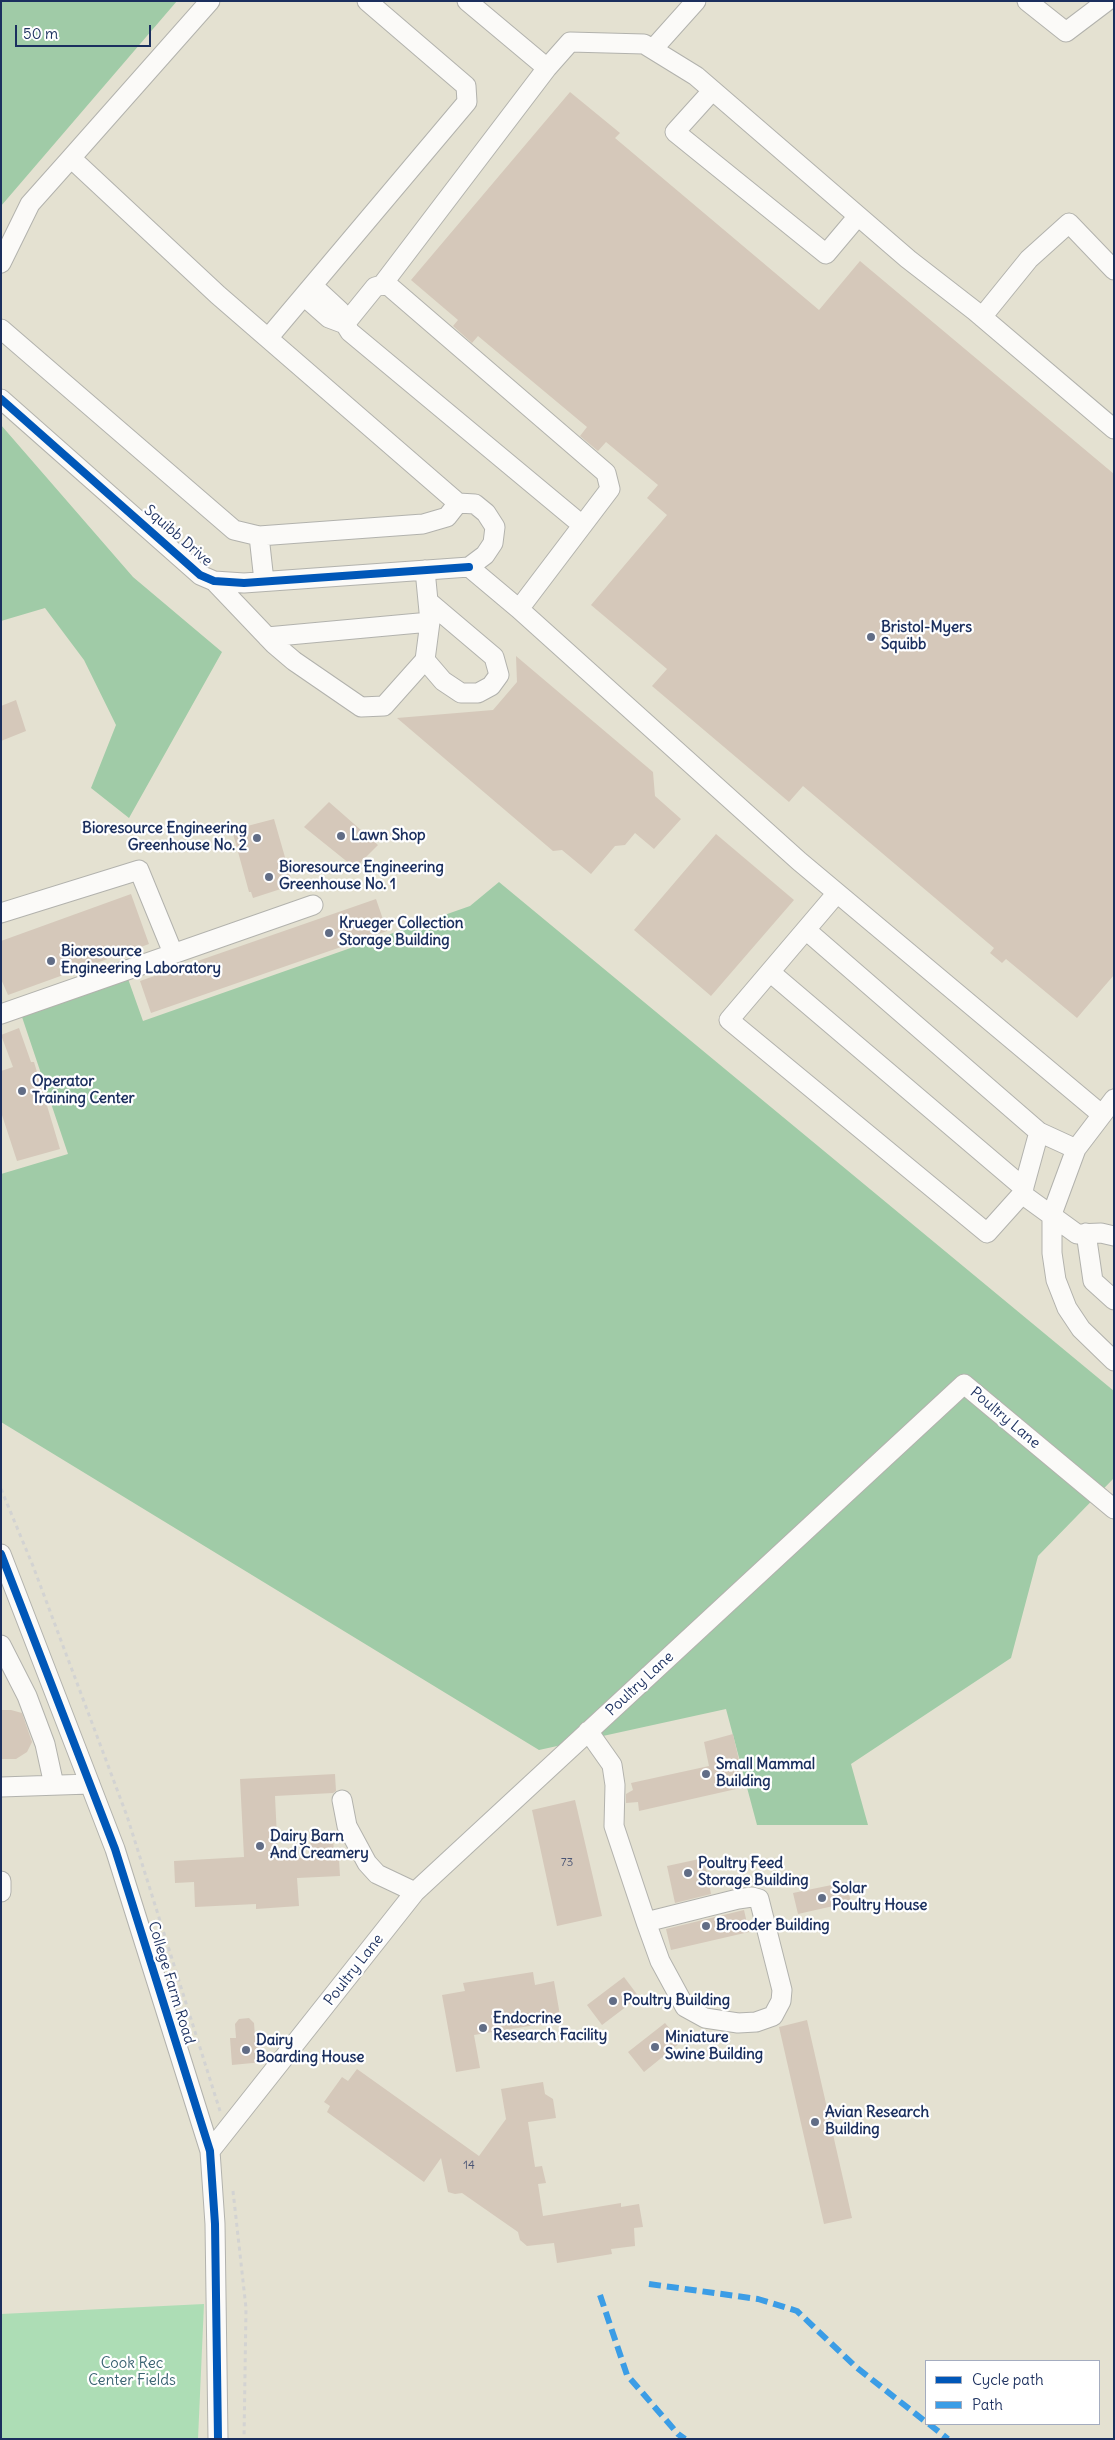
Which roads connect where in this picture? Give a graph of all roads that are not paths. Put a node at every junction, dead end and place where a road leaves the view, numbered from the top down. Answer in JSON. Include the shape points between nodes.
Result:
{"nodes":[{"id":1,"x":210,"y":1,"type":"edge"},
{"id":2,"x":367,"y":1,"type":"edge"},
{"id":3,"x":467,"y":1,"type":"edge"},
{"id":4,"x":696,"y":1,"type":"edge"},
{"id":5,"x":1027,"y":1,"type":"edge"},
{"id":6,"x":1107,"y":1,"type":"edge"},
{"id":7,"x":653,"y":49,"type":"junction"},
{"id":8,"x":547,"y":68,"type":"junction"},
{"id":9,"x":712,"y":91,"type":"junction"},
{"id":10,"x":71,"y":158,"type":"junction"},
{"id":11,"x":858,"y":216,"type":"junction"},
{"id":12,"x":1,"y":263,"type":"edge"},
{"id":13,"x":1114,"y":270,"type":"edge"},
{"id":14,"x":382,"y":285,"type":"junction"},
{"id":15,"x":308,"y":291,"type":"junction"},
{"id":16,"x":982,"y":318,"type":"junction"},
{"id":17,"x":345,"y":324,"type":"junction"},
{"id":18,"x":1,"y":330,"type":"edge"},
{"id":19,"x":269,"y":337,"type":"junction"},
{"id":20,"x":1,"y":400,"type":"edge"},
{"id":21,"x":1114,"y":429,"type":"edge"},
{"id":22,"x":458,"y":503,"type":"junction"},
{"id":23,"x":582,"y":525,"type":"junction"},
{"id":24,"x":259,"y":536,"type":"junction"},
{"id":25,"x":469,"y":567,"type":"junction"},
{"id":26,"x":425,"y":570,"type":"junction"},
{"id":27,"x":264,"y":581,"type":"junction"},
{"id":28,"x":214,"y":582,"type":"junction"},
{"id":29,"x":429,"y":602,"type":"junction"},
{"id":30,"x":519,"y":609,"type":"junction"},
{"id":31,"x":430,"y":622,"type":"junction"},
{"id":32,"x":267,"y":637,"type":"junction"},
{"id":33,"x":425,"y":660,"type":"junction"},
{"id":34,"x":837,"y":893,"type":"junction"},
{"id":35,"x":313,"y":905,"type":"dead end"},
{"id":36,"x":1,"y":913,"type":"edge"},
{"id":37,"x":806,"y":930,"type":"junction"},
{"id":38,"x":173,"y":953,"type":"junction"},
{"id":39,"x":770,"y":972,"type":"junction"},
{"id":40,"x":1,"y":1014,"type":"edge"},
{"id":41,"x":1114,"y":1099,"type":"edge"},
{"id":42,"x":1101,"y":1114,"type":"junction"},
{"id":43,"x":1039,"y":1132,"type":"junction"},
{"id":44,"x":1076,"y":1149,"type":"junction"},
{"id":45,"x":1023,"y":1191,"type":"junction"},
{"id":46,"x":1052,"y":1214,"type":"junction"},
{"id":47,"x":1086,"y":1233,"type":"junction"},
{"id":48,"x":1114,"y":1236,"type":"edge"},
{"id":49,"x":1114,"y":1300,"type":"edge"},
{"id":50,"x":1114,"y":1361,"type":"edge"},
{"id":51,"x":1114,"y":1508,"type":"edge"},
{"id":52,"x":1,"y":1554,"type":"edge"},
{"id":53,"x":1,"y":1645,"type":"edge"},
{"id":54,"x":588,"y":1731,"type":"junction"},
{"id":55,"x":90,"y":1784,"type":"junction"},
{"id":56,"x":54,"y":1786,"type":"junction"},
{"id":57,"x":1,"y":1787,"type":"edge"},
{"id":58,"x":342,"y":1800,"type":"dead end"},
{"id":59,"x":1,"y":1881,"type":"edge"},
{"id":60,"x":1,"y":1892,"type":"edge"},
{"id":61,"x":415,"y":1892,"type":"junction"},
{"id":62,"x":646,"y":1922,"type":"junction"},
{"id":63,"x":210,"y":2151,"type":"junction"},
{"id":64,"x":218,"y":2439,"type":"edge"}],
"edges":[{"from":1,"to":10,"type":"street"},
{"from":2,"to":15,"type":"street","via":[[466,86],[467,102]]},
{"from":3,"to":8,"type":"street"},
{"from":4,"to":7,"type":"street"},
{"from":5,"to":6,"type":"street","via":[[1066,32]]},
{"from":7,"to":8,"type":"street","via":[[644,44],[570,42]]},
{"from":7,"to":9,"type":"street","via":[[696,76]]},
{"from":8,"to":14,"type":"street"},
{"from":9,"to":11,"type":"street"},
{"from":9,"to":11,"type":"street","via":[[675,132],[826,254]]},
{"from":10,"to":12,"type":"street","via":[[30,204]]},
{"from":10,"to":19,"type":"street","via":[[218,295]]},
{"from":11,"to":16,"type":"street"},
{"from":13,"to":16,"type":"street","via":[[1069,223],[1029,259]]},
{"from":14,"to":17,"type":"street","via":[[375,287]]},
{"from":14,"to":23,"type":"street","via":[[390,286],[606,473],[610,489]]},
{"from":15,"to":17,"type":"street","via":[[340,311]]},
{"from":15,"to":19,"type":"street"},
{"from":16,"to":21,"type":"street"},
{"from":17,"to":23,"type":"street","via":[[350,332]]},
{"from":18,"to":24,"type":"street","via":[[234,530]]},
{"from":19,"to":22,"type":"street"},
{"from":20,"to":28,"type":"street","name":"Squibb Drive","via":[[200,574]]},
{"from":22,"to":24,"type":"street","via":[[447,517],[423,524]]},
{"from":22,"to":25,"type":"street","via":[[475,504],[495,526],[493,543],[485,555]]},
{"from":23,"to":30,"type":"street"},
{"from":24,"to":27,"type":"street"},
{"from":25,"to":26,"type":"street","name":"Squibb Drive"},
{"from":25,"to":30,"type":"street"},
{"from":26,"to":27,"type":"street","name":"Squibb Drive"},
{"from":26,"to":29,"type":"street"},
{"from":27,"to":28,"type":"street","name":"Squibb Drive"},
{"from":28,"to":32,"type":"street"},
{"from":29,"to":31,"type":"street"},
{"from":29,"to":33,"type":"street","via":[[494,657],[499,676],[491,686],[478,693],[462,693],[443,681]]},
{"from":30,"to":34,"type":"street"},
{"from":31,"to":32,"type":"street"},
{"from":31,"to":33,"type":"street"},
{"from":32,"to":33,"type":"street","via":[[294,661],[361,707],[384,706]]},
{"from":34,"to":37,"type":"street"},
{"from":34,"to":42,"type":"street"},
{"from":35,"to":38,"type":"street"},
{"from":36,"to":38,"type":"street","via":[[140,870]]},
{"from":37,"to":39,"type":"street"},
{"from":37,"to":43,"type":"street"},
{"from":38,"to":40,"type":"street"},
{"from":39,"to":45,"type":"street"},
{"from":39,"to":45,"type":"street","via":[[730,1020],[987,1233]]},
{"from":41,"to":42,"type":"street"},
{"from":42,"to":44,"type":"street"},
{"from":43,"to":44,"type":"street"},
{"from":43,"to":45,"type":"street"},
{"from":44,"to":46,"type":"street"},
{"from":45,"to":46,"type":"street"},
{"from":46,"to":47,"type":"street","via":[[1078,1234]]},
{"from":46,"to":50,"type":"street","via":[[1056,1280],[1067,1308],[1081,1329]]},
{"from":47,"to":48,"type":"street"},
{"from":47,"to":49,"type":"street","via":[[1092,1282]]},
{"from":51,"to":54,"type":"street","name":"Poultry Lane","via":[[964,1384]]},
{"from":52,"to":55,"type":"street","name":"College Farm Road"},
{"from":53,"to":56,"type":"street","via":[[42,1736]]},
{"from":54,"to":61,"type":"street","name":"Poultry Lane"},
{"from":54,"to":62,"type":"street","via":[[612,1765],[614,1826]]},
{"from":55,"to":56,"type":"street"},
{"from":55,"to":63,"type":"street","name":"College Farm Road","via":[[114,1849]]},
{"from":56,"to":57,"type":"street"},
{"from":58,"to":61,"type":"street","via":[[347,1826],[367,1863],[377,1874]]},
{"from":59,"to":60,"type":"street"},
{"from":61,"to":63,"type":"street","name":"Poultry Lane"},
{"from":62,"to":62,"type":"street","via":[[660,1961],[685,2006],[705,2018],[738,2023],[756,2022],[773,2016],[781,2001],[782,1990],[758,1899],[752,1896]]},
{"from":63,"to":64,"type":"street","name":"College Farm Road","via":[[215,2224]]}]}
